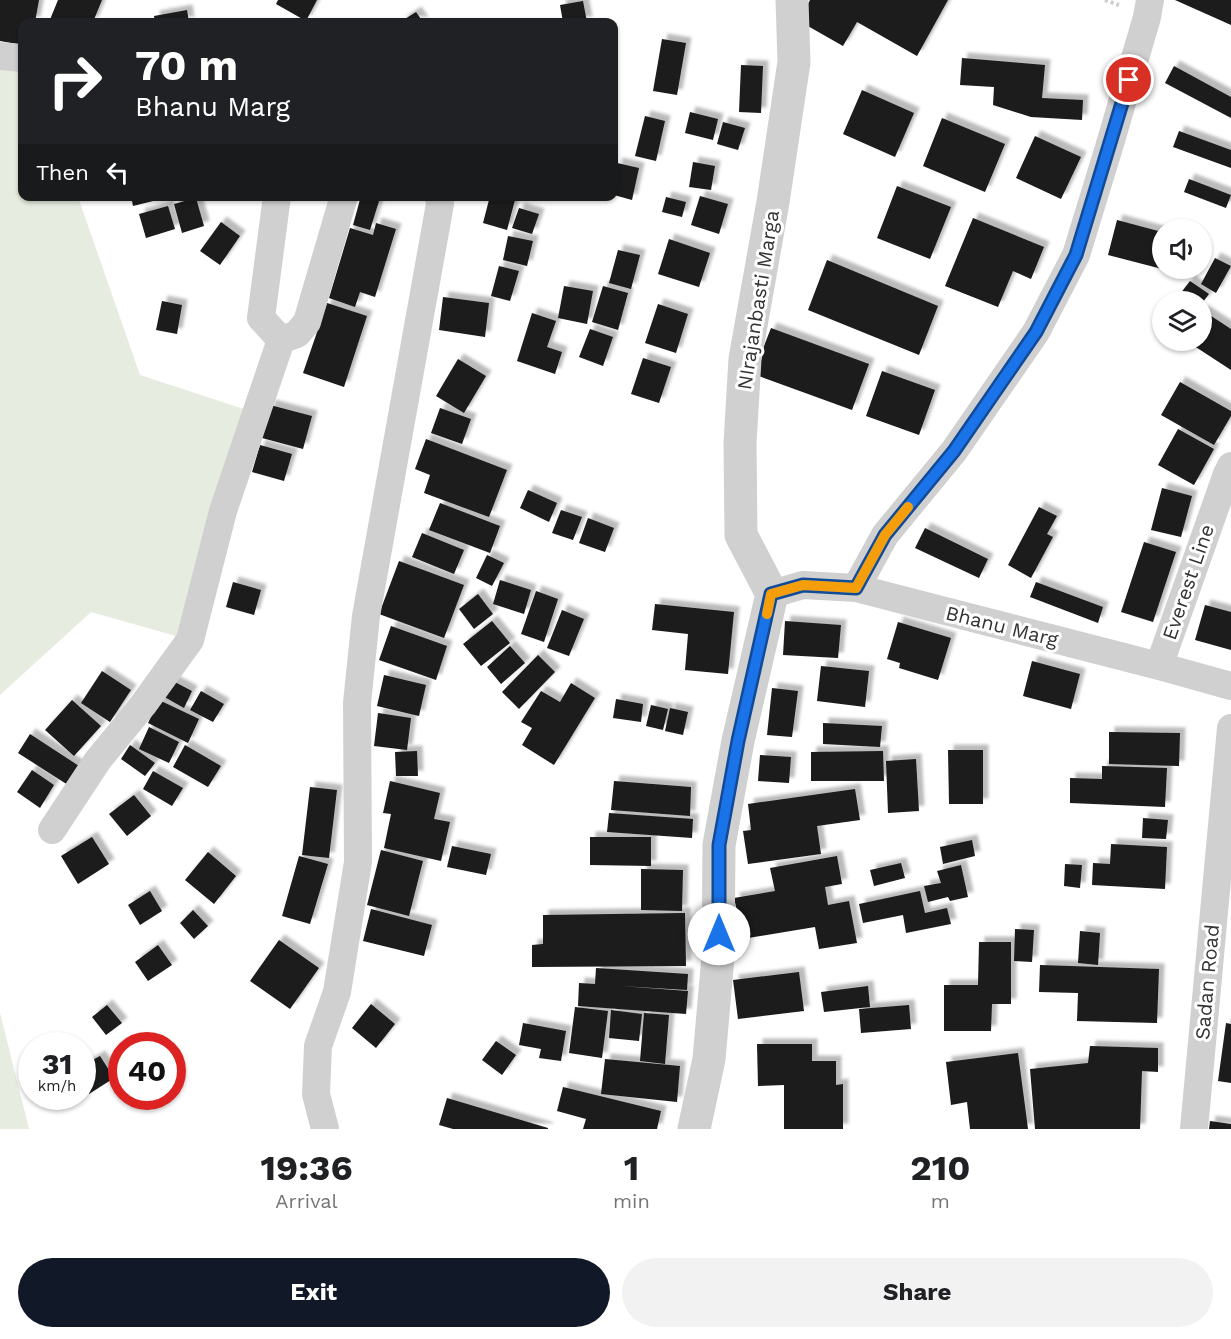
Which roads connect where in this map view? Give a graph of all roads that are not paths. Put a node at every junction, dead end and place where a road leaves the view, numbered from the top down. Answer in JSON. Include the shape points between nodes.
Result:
{"nodes":[{"id":1,"x":792,"y":0,"type":"edge"},
{"id":2,"x":1150,"y":0,"type":"edge"},
{"id":3,"x":0,"y":56,"type":"edge"},
{"id":4,"x":18,"y":58,"type":"edge"},
{"id":5,"x":276,"y":201,"type":"edge"},
{"id":6,"x":343,"y":201,"type":"edge"},
{"id":7,"x":440,"y":201,"type":"edge"},
{"id":8,"x":281,"y":340,"type":"junction"},
{"id":9,"x":1231,"y":466,"type":"edge"},
{"id":10,"x":856,"y":588,"type":"junction"},
{"id":11,"x":771,"y":594,"type":"junction"},
{"id":12,"x":1159,"y":666,"type":"junction"},
{"id":13,"x":1231,"y":686,"type":"edge"},
{"id":14,"x":1231,"y":728,"type":"edge"},
{"id":15,"x":51,"y":830,"type":"dead end"},
{"id":16,"x":325,"y":1129,"type":"edge"},
{"id":17,"x":694,"y":1129,"type":"edge"},
{"id":18,"x":1194,"y":1129,"type":"edge"}],
"edges":[{"from":1,"to":11,"type":"street","name":"NIrajanbasti Marga","via":[[794,62],[745,359],[740,443],[741,535]]},
{"from":2,"to":10,"type":"street","via":[[1076,255],[1036,332],[954,451],[885,535]]},
{"from":3,"to":4,"type":"street"},
{"from":5,"to":8,"type":"street","via":[[261,318]]},
{"from":6,"to":8,"type":"street","via":[[307,322],[297,334]]},
{"from":7,"to":16,"type":"street","via":[[366,616],[357,703],[358,862],[337,992],[318,1046],[316,1094]]},
{"from":8,"to":15,"type":"street","via":[[224,510],[190,640],[98,760]]},
{"from":9,"to":12,"type":"street","name":"Everest Line"},
{"from":10,"to":11,"type":"street","name":"Bhanu Marg","via":[[803,585]]},
{"from":10,"to":12,"type":"street","name":"Bhanu Marg"},
{"from":11,"to":17,"type":"street","via":[[719,845],[718,957],[709,1059]]},
{"from":12,"to":13,"type":"street","name":"Bhanu Marg"},
{"from":14,"to":18,"type":"street","name":"Sadan Road"}]}
